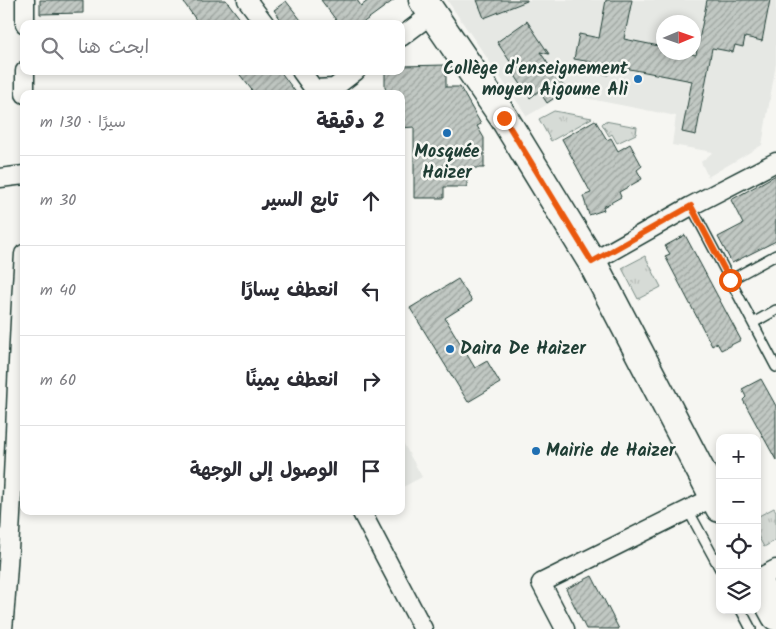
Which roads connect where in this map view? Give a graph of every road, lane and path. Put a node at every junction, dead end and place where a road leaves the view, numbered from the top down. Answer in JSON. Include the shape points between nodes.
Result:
{"nodes":[{"id":1,"x":24,"y":0,"type":"edge"},
{"id":2,"x":247,"y":0,"type":"edge"},
{"id":3,"x":428,"y":6,"type":"edge"},
{"id":4,"x":25,"y":20,"type":"edge"},
{"id":5,"x":262,"y":20,"type":"edge"},
{"id":6,"x":405,"y":32,"type":"edge"},
{"id":7,"x":25,"y":75,"type":"edge"},
{"id":8,"x":304,"y":75,"type":"edge"},
{"id":9,"x":351,"y":75,"type":"edge"},
{"id":10,"x":25,"y":90,"type":"edge"},
{"id":11,"x":776,"y":162,"type":"edge"},
{"id":12,"x":20,"y":176,"type":"edge"},
{"id":13,"x":0,"y":178,"type":"edge"},
{"id":14,"x":691,"y":206,"type":"junction"},
{"id":15,"x":776,"y":255,"type":"edge"},
{"id":16,"x":592,"y":262,"type":"junction"},
{"id":17,"x":730,"y":280,"type":"junction"},
{"id":18,"x":20,"y":309,"type":"edge"},
{"id":19,"x":776,"y":310,"type":"edge"},
{"id":20,"x":753,"y":322,"type":"junction"},
{"id":21,"x":776,"y":366,"type":"edge"},
{"id":22,"x":716,"y":501,"type":"edge"},
{"id":23,"x":716,"y":503,"type":"edge"},
{"id":24,"x":688,"y":510,"type":"junction"},
{"id":25,"x":363,"y":515,"type":"edge"},
{"id":26,"x":776,"y":568,"type":"edge"},
{"id":27,"x":719,"y":569,"type":"edge"},
{"id":28,"x":767,"y":594,"type":"edge"},
{"id":29,"x":744,"y":614,"type":"edge"},
{"id":30,"x":3,"y":629,"type":"edge"},
{"id":31,"x":423,"y":629,"type":"edge"},
{"id":32,"x":565,"y":629,"type":"edge"},
{"id":33,"x":752,"y":629,"type":"edge"}],
"edges":[{"from":1,"to":4,"type":"street"},
{"from":2,"to":5,"type":"street"},
{"from":3,"to":6,"type":"street"},
{"from":3,"to":16,"type":"main road","via":[[504,118]]},
{"from":7,"to":10,"type":"street"},
{"from":8,"to":9,"type":"street","via":[[314,89],[334,88]]},
{"from":11,"to":14,"type":"street"},
{"from":12,"to":13,"type":"street"},
{"from":14,"to":16,"type":"street"},
{"from":14,"to":17,"type":"lane"},
{"from":15,"to":17,"type":"lane"},
{"from":16,"to":22,"type":"main road"},
{"from":17,"to":20,"type":"lane"},
{"from":18,"to":30,"type":"street","via":[[9,570]]},
{"from":19,"to":20,"type":"lane"},
{"from":20,"to":21,"type":"lane"},
{"from":23,"to":24,"type":"street"},
{"from":24,"to":27,"type":"lane"},
{"from":24,"to":32,"type":"street","via":[[541,583]]},
{"from":25,"to":31,"type":"street"},
{"from":26,"to":28,"type":"street"},
{"from":29,"to":33,"type":"lane"}]}
